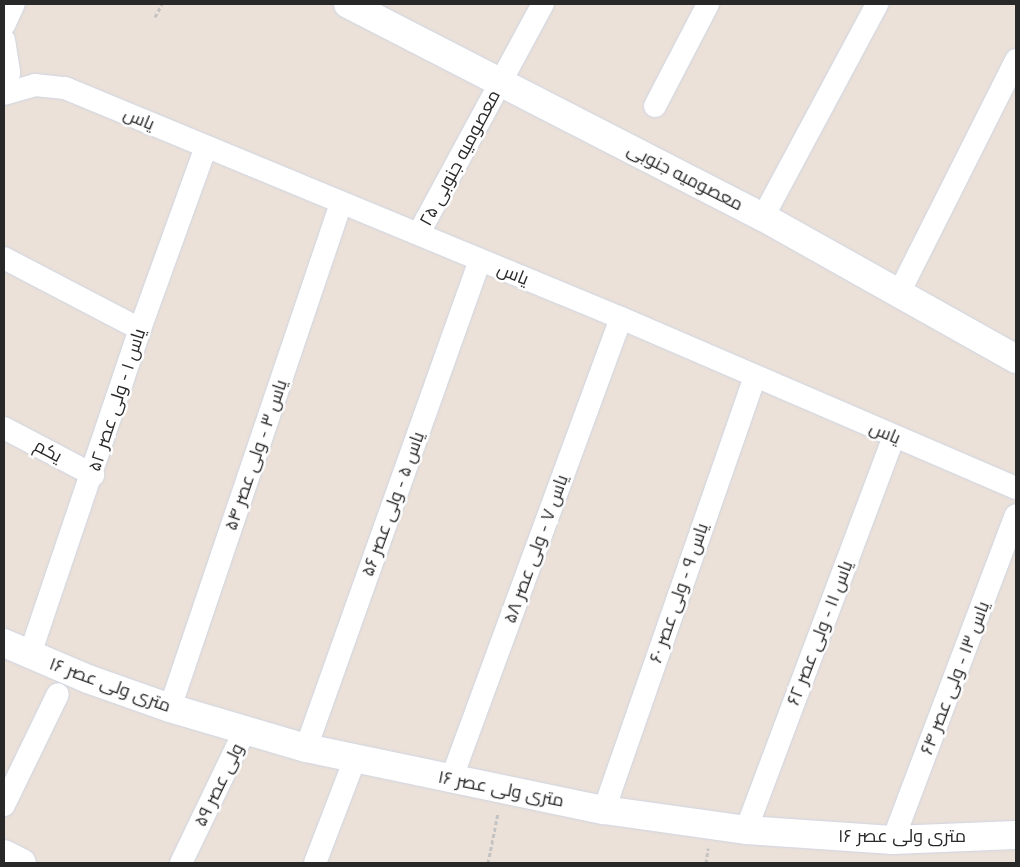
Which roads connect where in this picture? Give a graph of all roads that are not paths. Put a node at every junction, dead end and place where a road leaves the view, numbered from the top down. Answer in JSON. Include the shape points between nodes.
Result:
{"nodes":[{"id":1,"x":14,"y":4,"type":"edge"},
{"id":2,"x":542,"y":4,"type":"edge"},
{"id":3,"x":708,"y":4,"type":"edge"},
{"id":4,"x":877,"y":4,"type":"edge"},
{"id":5,"x":362,"y":7,"type":"edge"},
{"id":6,"x":4,"y":25,"type":"edge"},
{"id":7,"x":4,"y":40,"type":"edge"},
{"id":8,"x":1016,"y":60,"type":"edge"},
{"id":9,"x":501,"y":82,"type":"junction"},
{"id":10,"x":4,"y":90,"type":"edge"},
{"id":11,"x":4,"y":94,"type":"edge"},
{"id":12,"x":655,"y":106,"type":"dead end"},
{"id":13,"x":206,"y":147,"type":"junction"},
{"id":14,"x":341,"y":203,"type":"junction"},
{"id":15,"x":763,"y":217,"type":"junction"},
{"id":16,"x":419,"y":234,"type":"junction"},
{"id":17,"x":4,"y":258,"type":"edge"},
{"id":18,"x":480,"y":260,"type":"junction"},
{"id":19,"x":898,"y":295,"type":"junction"},
{"id":20,"x":622,"y":318,"type":"junction"},
{"id":21,"x":140,"y":329,"type":"junction"},
{"id":22,"x":1016,"y":359,"type":"edge"},
{"id":23,"x":755,"y":377,"type":"junction"},
{"id":24,"x":4,"y":428,"type":"edge"},
{"id":25,"x":894,"y":437,"type":"junction"},
{"id":26,"x":93,"y":475,"type":"junction"},
{"id":27,"x":1016,"y":488,"type":"edge"},
{"id":28,"x":1016,"y":515,"type":"edge"},
{"id":29,"x":4,"y":643,"type":"edge"},
{"id":30,"x":30,"y":654,"type":"junction"},
{"id":31,"x":58,"y":694,"type":"dead end"},
{"id":32,"x":170,"y":708,"type":"junction"},
{"id":33,"x":245,"y":730,"type":"junction"},
{"id":34,"x":306,"y":748,"type":"junction"},
{"id":35,"x":356,"y":759,"type":"junction"},
{"id":36,"x":451,"y":780,"type":"junction"},
{"id":37,"x":4,"y":805,"type":"edge"},
{"id":38,"x":604,"y":810,"type":"junction"},
{"id":39,"x":746,"y":830,"type":"junction"},
{"id":40,"x":1016,"y":835,"type":"edge"},
{"id":41,"x":893,"y":840,"type":"junction"},
{"id":42,"x":4,"y":854,"type":"edge"},
{"id":43,"x":22,"y":863,"type":"edge"},
{"id":44,"x":181,"y":863,"type":"edge"},
{"id":45,"x":315,"y":863,"type":"edge"}],
"edges":[{"from":1,"to":6,"type":"street"},
{"from":2,"to":9,"type":"street","name":"معصومیه جنوبی ۲۵"},
{"from":3,"to":12,"type":"street"},
{"from":4,"to":15,"type":"street"},
{"from":5,"to":9,"type":"street","name":"معصومیه جنوبی"},
{"from":7,"to":10,"type":"street","via":[[9,73]]},
{"from":8,"to":19,"type":"street"},
{"from":9,"to":15,"type":"street","name":"معصومیه جنوبی"},
{"from":9,"to":16,"type":"street","name":"معصومیه جنوبی ۲۵"},
{"from":11,"to":13,"type":"street","name":"یاس","via":[[35,85],[65,88]]},
{"from":13,"to":14,"type":"street","name":"یاس"},
{"from":13,"to":21,"type":"street","name":"یاس ۱ - ولی عصر ۵۲"},
{"from":14,"to":16,"type":"street","name":"یاس"},
{"from":14,"to":32,"type":"street","name":"یاس ۳ - ولی عصر ۵۴"},
{"from":15,"to":19,"type":"street","name":"معصومیه جنوبی"},
{"from":16,"to":18,"type":"street","name":"یاس"},
{"from":17,"to":21,"type":"street"},
{"from":18,"to":20,"type":"street","name":"یاس"},
{"from":18,"to":34,"type":"street","name":"یاس ۵ - ولی عصر ۵۶"},
{"from":19,"to":22,"type":"street","name":"معصومیه جنوبی"},
{"from":20,"to":23,"type":"street","name":"یاس"},
{"from":20,"to":36,"type":"street","name":"یاس ۷ - ولی عصر ۵۸"},
{"from":21,"to":26,"type":"street","name":"یاس ۱ - ولی عصر ۵۲"},
{"from":23,"to":25,"type":"street","name":"یاس"},
{"from":23,"to":38,"type":"street","name":"یاس ۹ - ولی عصر ۶۰"},
{"from":24,"to":26,"type":"street","name":"یکم"},
{"from":25,"to":27,"type":"street","name":"یاس"},
{"from":25,"to":39,"type":"street","name":"یاس ۱۱ - ولی عصر ۶۲"},
{"from":26,"to":30,"type":"street","name":"یاس ۱ - ولی عصر ۵۲"},
{"from":28,"to":41,"type":"street","name":"یاس ۱۳ - ولی عصر ۶۴"},
{"from":29,"to":30,"type":"street","name":"۱۶ متری ولی عصر"},
{"from":30,"to":32,"type":"street","name":"۱۶ متری ولی عصر"},
{"from":31,"to":37,"type":"street"},
{"from":32,"to":33,"type":"street","name":"۱۶ متری ولی عصر"},
{"from":33,"to":34,"type":"street","name":"۱۶ متری ولی عصر"},
{"from":33,"to":44,"type":"street","name":"ولی عصر ۵۹"},
{"from":34,"to":35,"type":"street","name":"۱۶ متری ولی عصر"},
{"from":35,"to":36,"type":"street","name":"۱۶ متری ولی عصر"},
{"from":35,"to":45,"type":"street"},
{"from":36,"to":38,"type":"street","name":"۱۶ متری ولی عصر"},
{"from":38,"to":39,"type":"street","name":"۱۶ متری ولی عصر"},
{"from":39,"to":41,"type":"street","name":"۱۶ متری ولی عصر"},
{"from":40,"to":41,"type":"street","name":"۱۶ متری ولی عصر"},
{"from":42,"to":43,"type":"street"}]}
